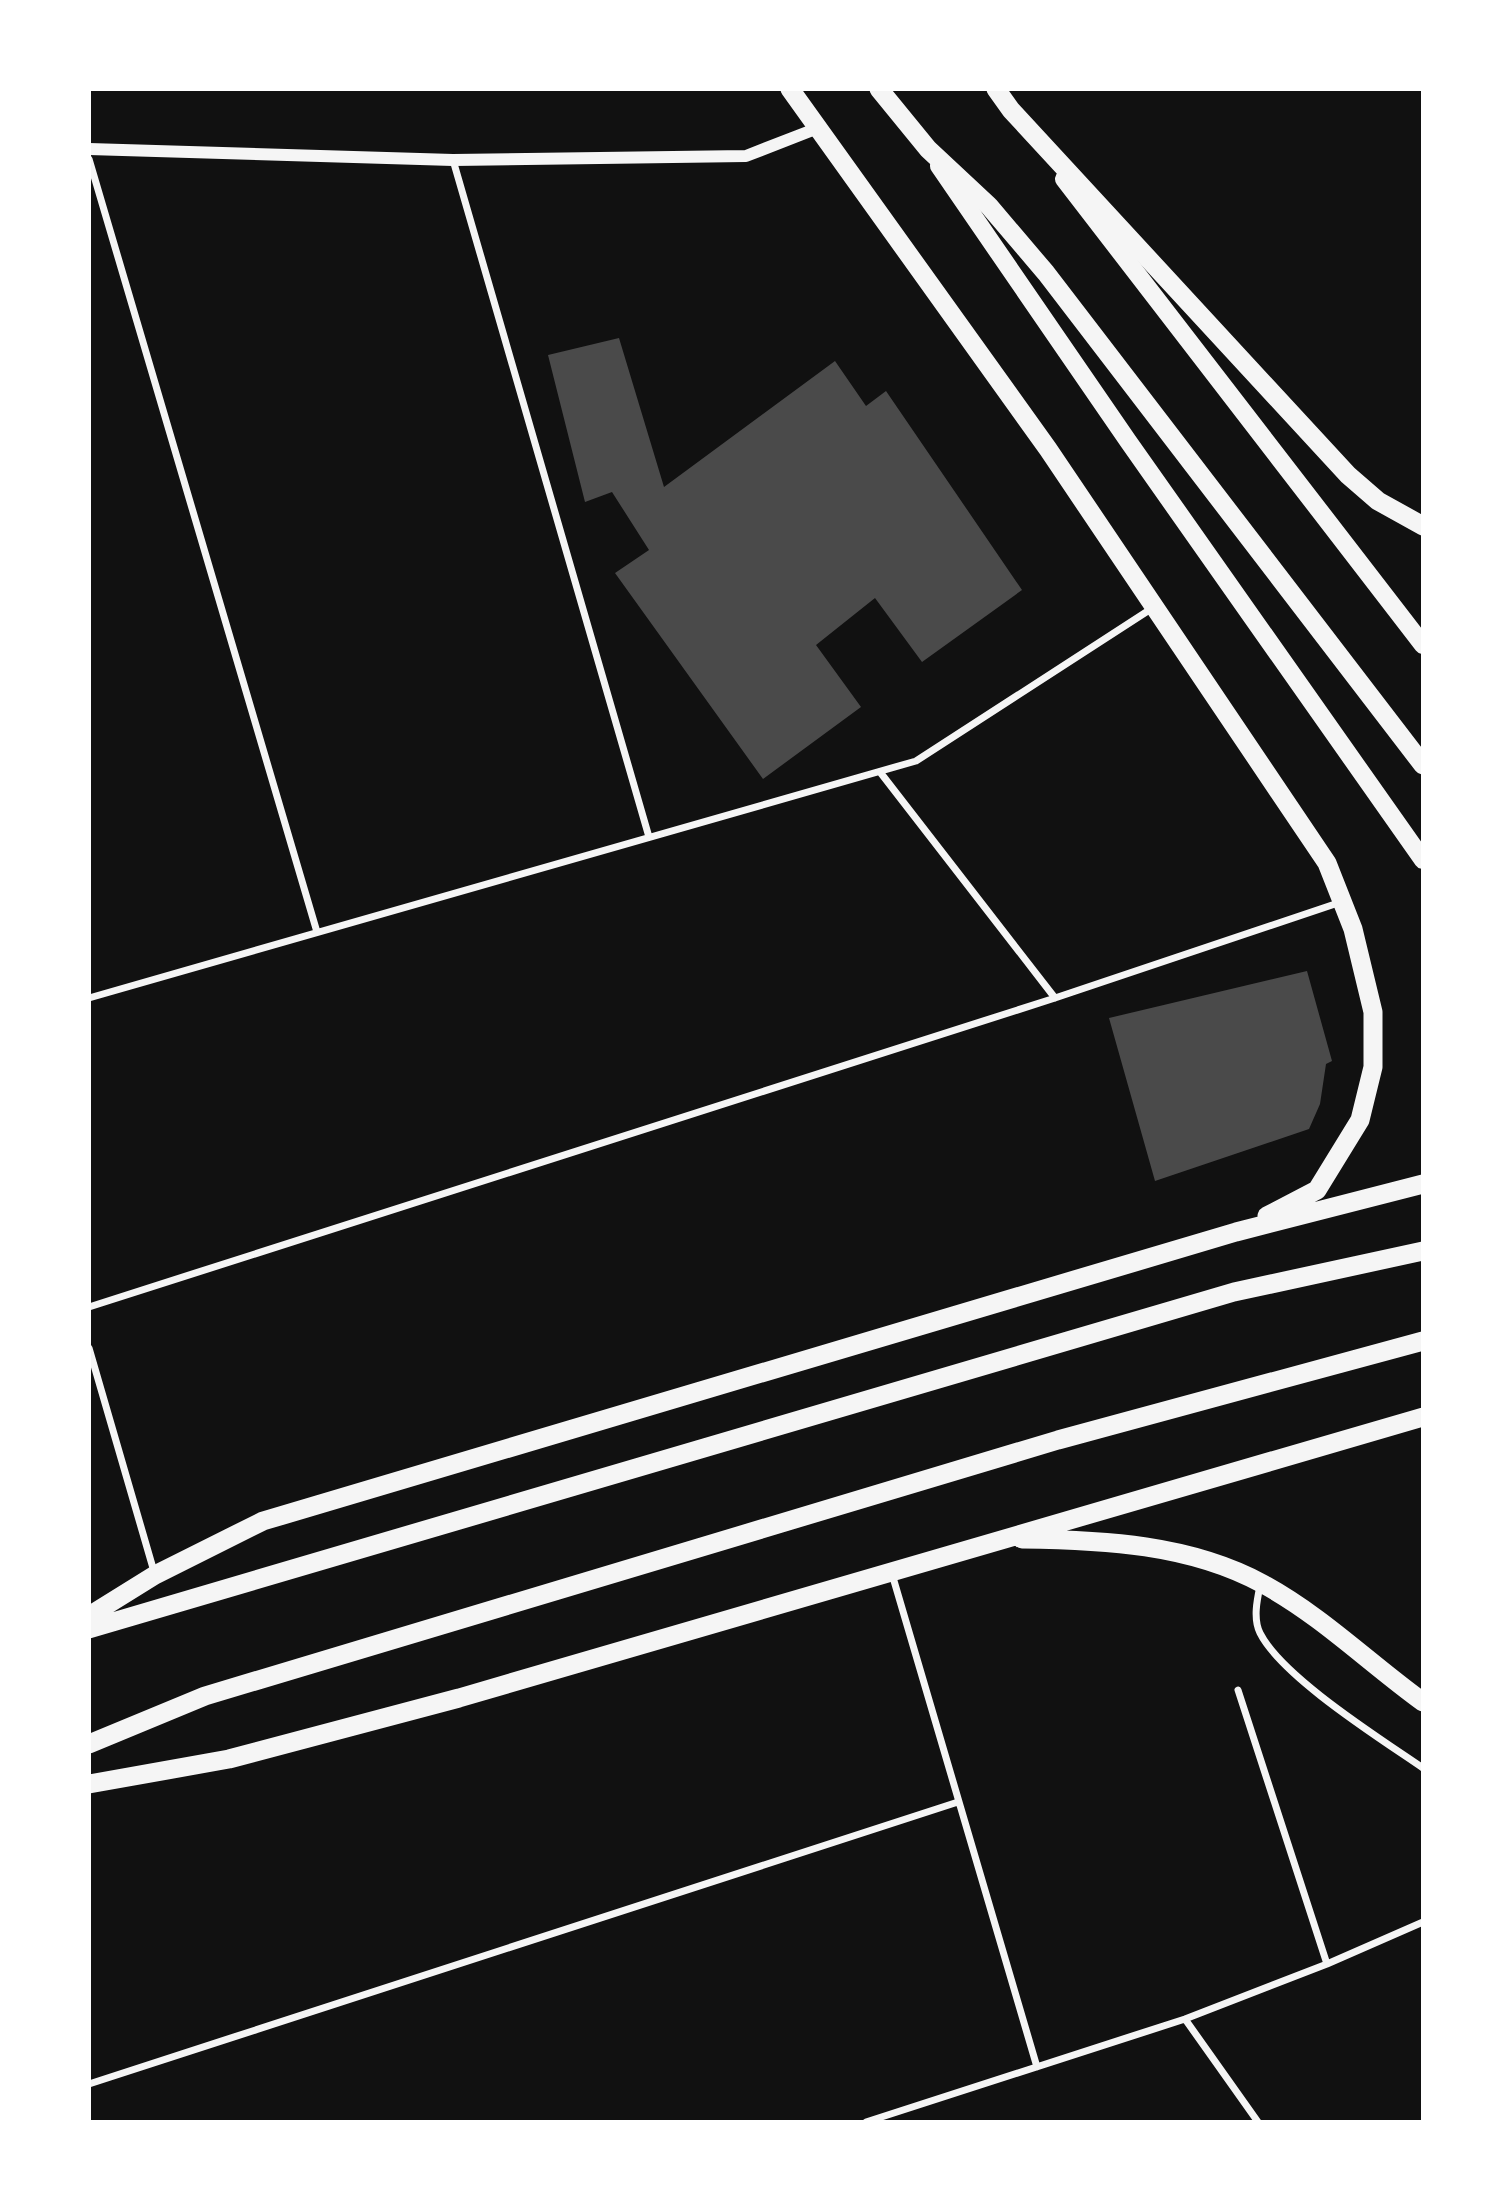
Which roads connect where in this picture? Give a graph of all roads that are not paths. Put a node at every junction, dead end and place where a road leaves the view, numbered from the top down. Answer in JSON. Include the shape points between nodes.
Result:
{"nodes":[{"id":1,"x":790,"y":89,"type":"edge"},
{"id":2,"x":879,"y":89,"type":"edge"},
{"id":3,"x":996,"y":89,"type":"edge"},
{"id":4,"x":1011,"y":110,"type":"junction"},
{"id":5,"x":818,"y":128,"type":"junction"},
{"id":6,"x":89,"y":149,"type":"edge"},
{"id":7,"x":928,"y":149,"type":"junction"},
{"id":8,"x":89,"y":159,"type":"edge"},
{"id":9,"x":453,"y":160,"type":"junction"},
{"id":10,"x":1423,"y":526,"type":"edge"},
{"id":11,"x":1154,"y":607,"type":"junction"},
{"id":12,"x":1423,"y":645,"type":"edge"},
{"id":13,"x":1423,"y":765,"type":"edge"},
{"id":14,"x":880,"y":772,"type":"junction"},
{"id":15,"x":649,"y":837,"type":"junction"},
{"id":16,"x":1423,"y":860,"type":"edge"},
{"id":17,"x":1342,"y":902,"type":"junction"},
{"id":18,"x":317,"y":932,"type":"junction"},
{"id":19,"x":89,"y":998,"type":"edge"},
{"id":20,"x":1055,"y":998,"type":"junction"},
{"id":21,"x":1423,"y":1184,"type":"edge"},
{"id":22,"x":1236,"y":1232,"type":"junction"},
{"id":23,"x":1423,"y":1251,"type":"edge"},
{"id":24,"x":89,"y":1307,"type":"edge"},
{"id":25,"x":1423,"y":1340,"type":"edge"},
{"id":26,"x":89,"y":1349,"type":"edge"},
{"id":27,"x":1423,"y":1417,"type":"edge"},
{"id":28,"x":1000,"y":1538,"type":"junction"},
{"id":29,"x":892,"y":1574,"type":"junction"},
{"id":30,"x":155,"y":1576,"type":"junction"},
{"id":31,"x":1261,"y":1582,"type":"junction"},
{"id":32,"x":89,"y":1616,"type":"edge"},
{"id":33,"x":89,"y":1629,"type":"edge"},
{"id":34,"x":1238,"y":1690,"type":"dead end"},
{"id":35,"x":1423,"y":1702,"type":"edge"},
{"id":36,"x":89,"y":1744,"type":"edge"},
{"id":37,"x":1423,"y":1768,"type":"edge"},
{"id":38,"x":89,"y":1784,"type":"edge"},
{"id":39,"x":958,"y":1802,"type":"junction"},
{"id":40,"x":1423,"y":1922,"type":"edge"},
{"id":41,"x":1327,"y":1964,"type":"junction"},
{"id":42,"x":1185,"y":2020,"type":"junction"},
{"id":43,"x":1037,"y":2067,"type":"junction"},
{"id":44,"x":89,"y":2084,"type":"edge"},
{"id":45,"x":866,"y":2122,"type":"edge"},
{"id":46,"x":1258,"y":2122,"type":"edge"}],
"edges":[{"from":1,"to":5,"type":"highway"},
{"from":2,"to":7,"type":"highway"},
{"from":3,"to":4,"type":"highway"},
{"from":4,"to":10,"type":"highway","via":[[1348,475],[1378,500]]},
{"from":4,"to":12,"type":"main road"},
{"from":5,"to":9,"type":"street","via":[[746,156]]},
{"from":5,"to":11,"type":"highway","via":[[1048,449]]},
{"from":6,"to":9,"type":"street"},
{"from":7,"to":13,"type":"highway","via":[[989,206],[1046,273]]},
{"from":7,"to":16,"type":"main road"},
{"from":8,"to":18,"type":"street"},
{"from":9,"to":15,"type":"street"},
{"from":11,"to":14,"type":"street","via":[[916,761]]},
{"from":11,"to":17,"type":"highway","via":[[1327,863]]},
{"from":14,"to":15,"type":"street"},
{"from":14,"to":20,"type":"street"},
{"from":15,"to":18,"type":"street"},
{"from":17,"to":20,"type":"street"},
{"from":17,"to":22,"type":"highway","via":[[1373,1012],[1373,1067],[1360,1120],[1317,1190]]},
{"from":18,"to":19,"type":"street"},
{"from":20,"to":24,"type":"street"},
{"from":21,"to":22,"type":"highway"},
{"from":22,"to":30,"type":"highway","via":[[263,1521]]},
{"from":23,"to":33,"type":"highway","via":[[1234,1292]]},
{"from":25,"to":36,"type":"highway","via":[[1058,1440],[205,1696]]},
{"from":26,"to":30,"type":"street"},
{"from":27,"to":28,"type":"highway"},
{"from":28,"to":29,"type":"highway"},
{"from":28,"to":31,"type":"highway","via":[[1140,1546],[1202,1560]]},
{"from":29,"to":38,"type":"highway","via":[[229,1759]]},
{"from":29,"to":39,"type":"street"},
{"from":30,"to":32,"type":"highway"},
{"from":31,"to":35,"type":"highway","via":[[1325,1624]]},
{"from":31,"to":37,"type":"street","via":[[1256,1604],[1258,1630],[1273,1653],[1350,1718]]},
{"from":34,"to":41,"type":"street"},
{"from":39,"to":43,"type":"street"},
{"from":39,"to":44,"type":"street"},
{"from":40,"to":41,"type":"street"},
{"from":41,"to":42,"type":"street"},
{"from":42,"to":43,"type":"street"},
{"from":42,"to":46,"type":"street"},
{"from":43,"to":45,"type":"street"}]}
